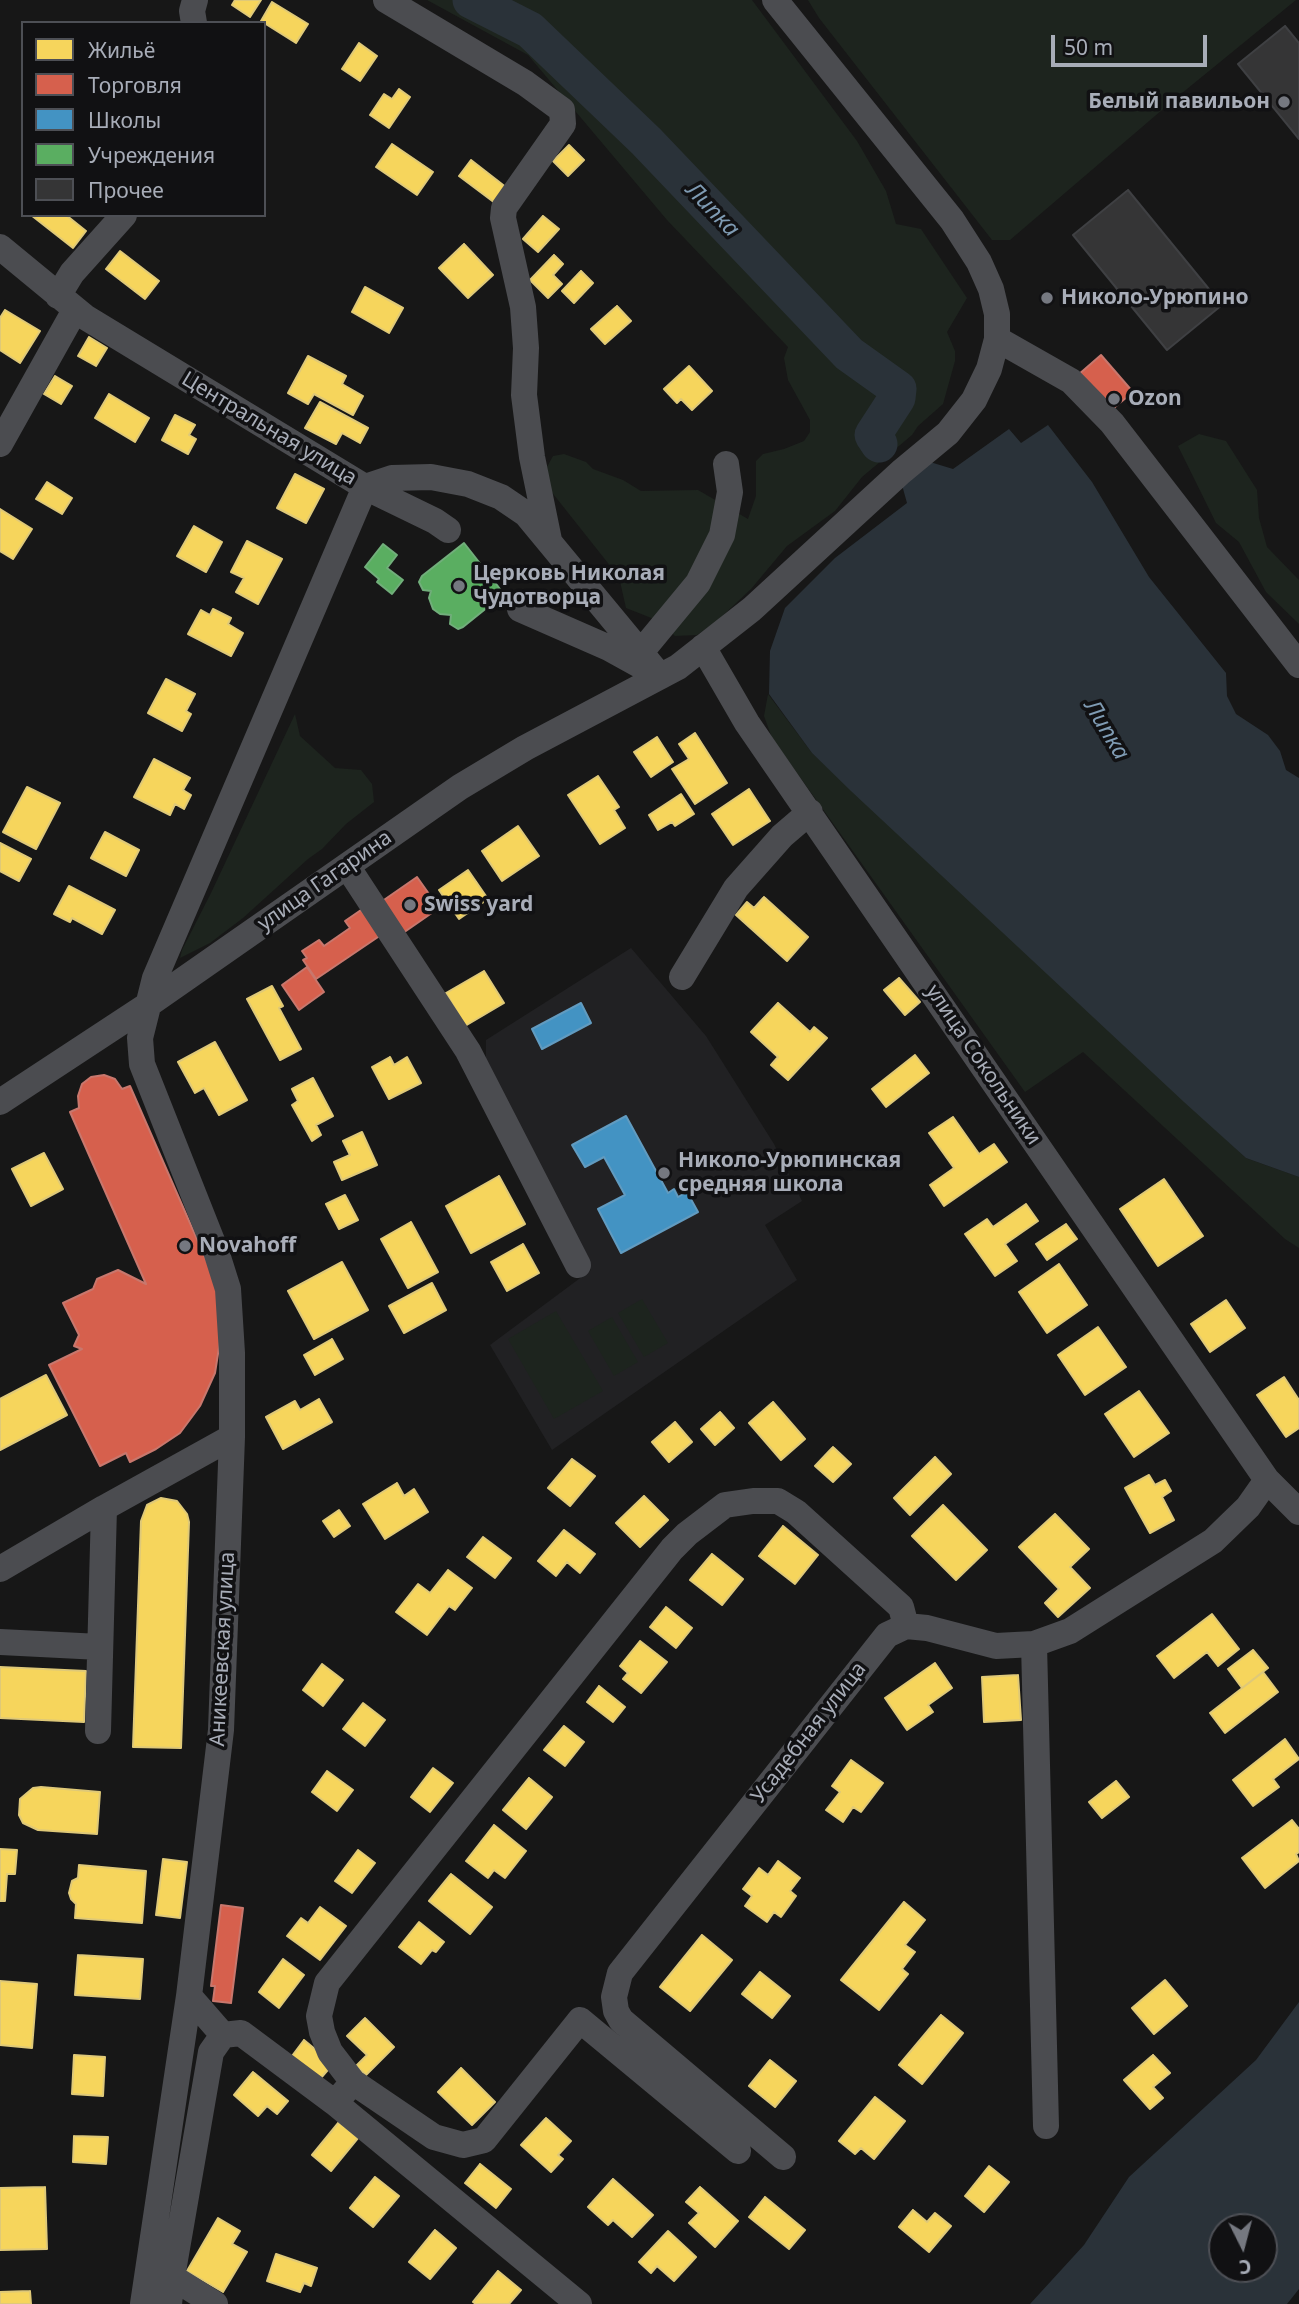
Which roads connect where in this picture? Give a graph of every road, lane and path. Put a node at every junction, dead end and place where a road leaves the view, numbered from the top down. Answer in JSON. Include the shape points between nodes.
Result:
{"nodes":[{"id":1,"x":195,"y":0,"type":"edge"},
{"id":2,"x":386,"y":0,"type":"edge"},
{"id":3,"x":775,"y":0,"type":"edge"},
{"id":4,"x":194,"y":21,"type":"edge"},
{"id":5,"x":122,"y":217,"type":"edge"},
{"id":6,"x":0,"y":247,"type":"edge"},
{"id":7,"x":67,"y":303,"type":"junction"},
{"id":8,"x":997,"y":339,"type":"junction"},
{"id":9,"x":0,"y":444,"type":"edge"},
{"id":10,"x":726,"y":464,"type":"dead end"},
{"id":11,"x":365,"y":487,"type":"junction"},
{"id":12,"x":447,"y":530,"type":"dead end"},
{"id":13,"x":549,"y":540,"type":"junction"},
{"id":14,"x":520,"y":609,"type":"dead end"},
{"id":15,"x":703,"y":648,"type":"junction"},
{"id":16,"x":641,"y":652,"type":"junction"},
{"id":17,"x":1299,"y":666,"type":"edge"},
{"id":18,"x":660,"y":676,"type":"junction"},
{"id":19,"x":810,"y":812,"type":"junction"},
{"id":20,"x":347,"y":866,"type":"junction"},
{"id":21,"x":682,"y":976,"type":"dead end"},
{"id":22,"x":146,"y":1006,"type":"junction"},
{"id":23,"x":0,"y":1102,"type":"edge"},
{"id":24,"x":578,"y":1265,"type":"dead end"},
{"id":25,"x":232,"y":1437,"type":"junction"},
{"id":26,"x":1268,"y":1480,"type":"junction"},
{"id":27,"x":104,"y":1508,"type":"junction"},
{"id":28,"x":1299,"y":1512,"type":"edge"},
{"id":29,"x":0,"y":1569,"type":"edge"},
{"id":30,"x":906,"y":1626,"type":"junction"},
{"id":31,"x":0,"y":1642,"type":"edge"},
{"id":32,"x":1034,"y":1644,"type":"junction"},
{"id":33,"x":100,"y":1647,"type":"junction"},
{"id":34,"x":98,"y":1731,"type":"dead end"},
{"id":35,"x":188,"y":1996,"type":"junction"},
{"id":36,"x":223,"y":2035,"type":"junction"},
{"id":37,"x":353,"y":2081,"type":"junction"},
{"id":38,"x":334,"y":2103,"type":"junction"},
{"id":39,"x":1046,"y":2126,"type":"dead end"},
{"id":40,"x":738,"y":2151,"type":"dead end"},
{"id":41,"x":783,"y":2157,"type":"dead end"},
{"id":42,"x":172,"y":2277,"type":"junction"},
{"id":43,"x":143,"y":2304,"type":"edge"},
{"id":44,"x":169,"y":2304,"type":"edge"},
{"id":45,"x":215,"y":2304,"type":"edge"},
{"id":46,"x":579,"y":2304,"type":"edge"}],
"edges":[{"from":1,"to":4,"type":"street"},
{"from":2,"to":13,"type":"street","via":[[562,110],[563,124],[505,208],[503,218],[523,307],[524,395]]},
{"from":3,"to":8,"type":"street","name":"улица Гагарина","via":[[952,220],[991,289],[998,314]]},
{"from":5,"to":7,"type":"street","via":[[72,272]]},
{"from":6,"to":7,"type":"street","name":"Центральная улица"},
{"from":7,"to":9,"type":"street"},
{"from":7,"to":11,"type":"street","name":"Центральная улица"},
{"from":8,"to":15,"type":"street","name":"улица Гагарина","via":[[974,400],[948,433]]},
{"from":8,"to":17,"type":"street","via":[[1071,381],[1112,423]]},
{"from":10,"to":16,"type":"street","via":[[730,492],[722,535],[698,583]]},
{"from":11,"to":12,"type":"street"},
{"from":11,"to":13,"type":"street","name":"Центральная улица","via":[[392,478],[431,477],[468,484],[526,514]]},
{"from":11,"to":22,"type":"street","name":"Аникеевская улица"},
{"from":13,"to":16,"type":"street","name":"Центральная улица"},
{"from":14,"to":18,"type":"street"},
{"from":15,"to":18,"type":"street","name":"улица Гагарина"},
{"from":15,"to":19,"type":"street","name":"улица Сокольники","via":[[747,723]]},
{"from":16,"to":18,"type":"street","name":"Центральная улица"},
{"from":18,"to":20,"type":"street","name":"улица Гагарина","via":[[460,787]]},
{"from":19,"to":21,"type":"street","via":[[736,888]]},
{"from":19,"to":26,"type":"street","name":"улица Сокольники"},
{"from":20,"to":22,"type":"street","name":"улица Гагарина"},
{"from":20,"to":24,"type":"street","via":[[468,1051]]},
{"from":22,"to":23,"type":"street","name":"улица Гагарина"},
{"from":22,"to":25,"type":"street","name":"Аникеевская улица","via":[[140,1038],[142,1063],[228,1289]]},
{"from":25,"to":27,"type":"street"},
{"from":25,"to":35,"type":"street","name":"Аникеевская улица","via":[[221,1730]]},
{"from":26,"to":28,"type":"street","name":"улица Сокольники"},
{"from":26,"to":32,"type":"street","via":[[1213,1541],[1070,1631]]},
{"from":27,"to":29,"type":"street"},
{"from":27,"to":33,"type":"street"},
{"from":30,"to":32,"type":"street","via":[[996,1646]]},
{"from":30,"to":37,"type":"street","via":[[901,1607],[796,1512],[778,1502],[725,1505],[687,1534],[327,1983],[319,2016],[322,2032],[330,2052]]},
{"from":30,"to":41,"type":"street","name":"Усадебная улица","via":[[887,1634],[620,1973],[614,1997],[621,2020]]},
{"from":31,"to":33,"type":"street"},
{"from":32,"to":39,"type":"street"},
{"from":33,"to":34,"type":"street"},
{"from":35,"to":36,"type":"street"},
{"from":35,"to":43,"type":"street","name":"Аникеевская улица"},
{"from":36,"to":38,"type":"street","via":[[241,2033]]},
{"from":36,"to":42,"type":"street","via":[[211,2052]]},
{"from":37,"to":38,"type":"street"},
{"from":37,"to":40,"type":"street","via":[[434,2137],[463,2145],[484,2140],[580,2020]]},
{"from":38,"to":46,"type":"street"},
{"from":42,"to":44,"type":"street"},
{"from":42,"to":45,"type":"street"}]}
